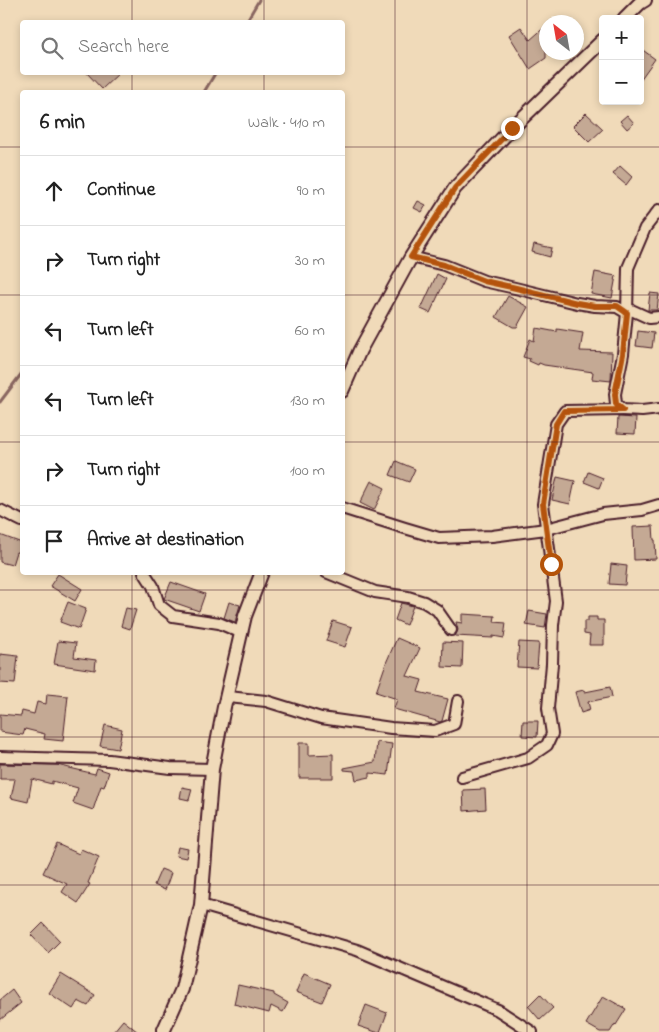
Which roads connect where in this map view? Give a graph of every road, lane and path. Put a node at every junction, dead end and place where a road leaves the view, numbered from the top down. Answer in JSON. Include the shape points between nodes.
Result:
{"nodes":[{"id":1,"x":645,"y":0,"type":"edge"},
{"id":2,"x":628,"y":15,"type":"edge"},
{"id":3,"x":599,"y":44,"type":"edge"},
{"id":4,"x":659,"y":210,"type":"edge"},
{"id":5,"x":411,"y":257,"type":"junction"},
{"id":6,"x":627,"y":311,"type":"junction"},
{"id":7,"x":659,"y":317,"type":"edge"},
{"id":8,"x":345,"y":384,"type":"edge"},
{"id":9,"x":659,"y":409,"type":"edge"},
{"id":10,"x":623,"y":410,"type":"junction"},
{"id":11,"x":659,"y":505,"type":"edge"},
{"id":12,"x":345,"y":509,"type":"edge"},
{"id":13,"x":0,"y":510,"type":"edge"},
{"id":14,"x":20,"y":519,"type":"edge"},
{"id":15,"x":546,"y":529,"type":"junction"},
{"id":16,"x":146,"y":575,"type":"edge"},
{"id":17,"x":261,"y":575,"type":"edge"},
{"id":18,"x":333,"y":575,"type":"edge"},
{"id":19,"x":451,"y":630,"type":"dead end"},
{"id":20,"x":242,"y":633,"type":"junction"},
{"id":21,"x":228,"y":697,"type":"junction"},
{"id":22,"x":458,"y":702,"type":"dead end"},
{"id":23,"x":0,"y":757,"type":"edge"},
{"id":24,"x":212,"y":769,"type":"junction"},
{"id":25,"x":462,"y":777,"type":"dead end"},
{"id":26,"x":201,"y":905,"type":"junction"},
{"id":27,"x":163,"y":1032,"type":"edge"},
{"id":28,"x":532,"y":1032,"type":"edge"}],
"edges":[{"from":1,"to":2,"type":"street"},
{"from":3,"to":5,"type":"street","via":[[455,188]]},
{"from":4,"to":6,"type":"street","via":[[644,228],[628,268]]},
{"from":5,"to":6,"type":"street","via":[[444,265],[484,281],[577,303],[617,306]]},
{"from":5,"to":8,"type":"street"},
{"from":6,"to":7,"type":"street","via":[[649,318]]},
{"from":6,"to":10,"type":"street","via":[[615,394],[616,404]]},
{"from":9,"to":10,"type":"street","via":[[642,412]]},
{"from":10,"to":15,"type":"street","via":[[564,411],[556,424],[543,504]]},
{"from":11,"to":15,"type":"street","via":[[603,514]]},
{"from":12,"to":15,"type":"street","via":[[439,538]]},
{"from":13,"to":14,"type":"street"},
{"from":15,"to":25,"type":"street","via":[[556,601],[548,708],[552,734],[546,745],[528,758]]},
{"from":16,"to":20,"type":"street","via":[[159,605],[173,616],[219,624]]},
{"from":17,"to":20,"type":"street"},
{"from":18,"to":19,"type":"street","via":[[375,592],[424,602],[437,610]]},
{"from":20,"to":21,"type":"street"},
{"from":21,"to":22,"type":"street","via":[[266,701],[321,718],[435,731],[454,724]]},
{"from":21,"to":24,"type":"street"},
{"from":23,"to":24,"type":"street","via":[[109,760],[170,768]]},
{"from":24,"to":26,"type":"street"},
{"from":26,"to":27,"type":"street","via":[[182,989]]},
{"from":26,"to":28,"type":"street","via":[[357,950],[498,1010]]}]}
